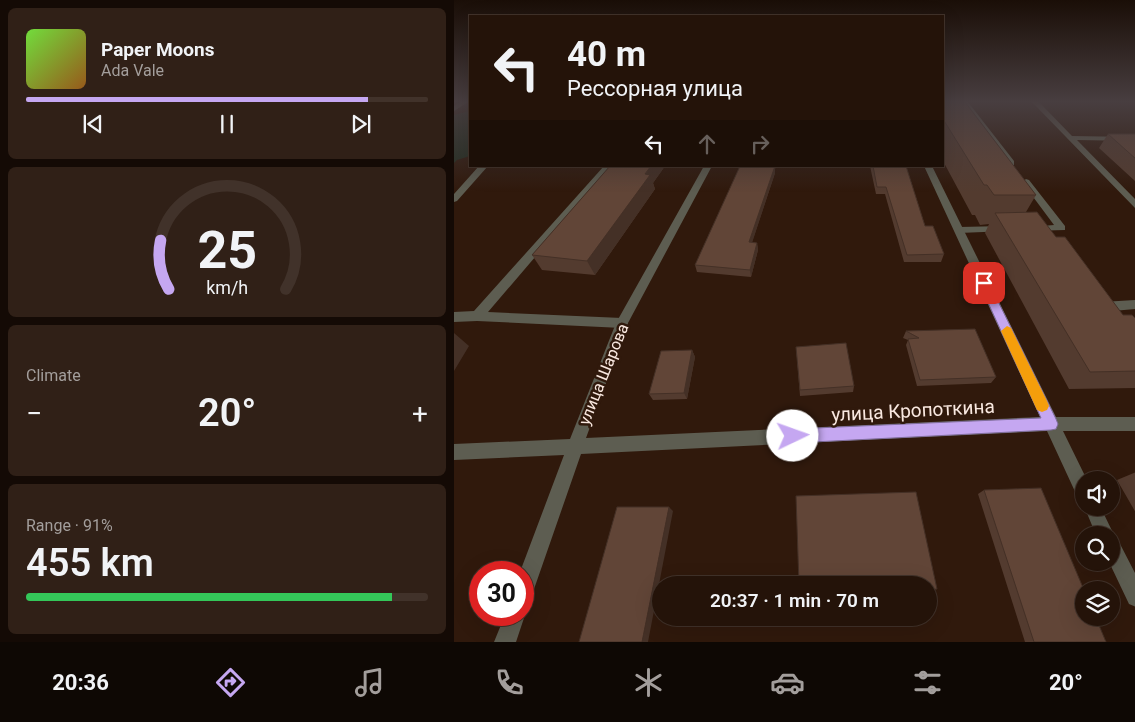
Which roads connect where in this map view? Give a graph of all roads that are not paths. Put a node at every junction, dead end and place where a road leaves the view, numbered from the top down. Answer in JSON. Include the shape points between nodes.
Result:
{"nodes":[{"id":1,"x":988,"y":132,"type":"edge"},
{"id":2,"x":1063,"y":132,"type":"edge"},
{"id":3,"x":1069,"y":138,"type":"junction"},
{"id":4,"x":1135,"y":139,"type":"edge"},
{"id":5,"x":483,"y":167,"type":"edge"},
{"id":6,"x":608,"y":167,"type":"edge"},
{"id":7,"x":707,"y":167,"type":"edge"},
{"id":8,"x":928,"y":167,"type":"edge"},
{"id":9,"x":454,"y":199,"type":"edge"},
{"id":10,"x":1135,"y":206,"type":"edge"},
{"id":11,"x":959,"y":230,"type":"junction"},
{"id":12,"x":1135,"y":304,"type":"edge"},
{"id":13,"x":477,"y":316,"type":"junction"},
{"id":14,"x":454,"y":317,"type":"edge"},
{"id":15,"x":1111,"y":321,"type":"edge"},
{"id":16,"x":622,"y":323,"type":"junction"},
{"id":17,"x":1051,"y":424,"type":"junction"},
{"id":18,"x":1135,"y":424,"type":"edge"},
{"id":19,"x":575,"y":447,"type":"junction"},
{"id":20,"x":454,"y":452,"type":"edge"},
{"id":21,"x":1075,"y":473,"type":"edge"},
{"id":22,"x":534,"y":561,"type":"edge"},
{"id":23,"x":1120,"y":565,"type":"edge"},
{"id":24,"x":1135,"y":597,"type":"edge"},
{"id":25,"x":510,"y":626,"type":"edge"},
{"id":26,"x":505,"y":642,"type":"edge"}],
"edges":[{"from":1,"to":11,"type":"street","via":[[1061,228]]},
{"from":2,"to":3,"type":"street"},
{"from":3,"to":4,"type":"street"},
{"from":3,"to":10,"type":"street"},
{"from":5,"to":9,"type":"street"},
{"from":6,"to":13,"type":"street"},
{"from":7,"to":16,"type":"street","name":"улица Шарова"},
{"from":8,"to":11,"type":"street"},
{"from":11,"to":17,"type":"street"},
{"from":12,"to":15,"type":"street","via":[[1098,302]]},
{"from":13,"to":14,"type":"street"},
{"from":13,"to":16,"type":"street"},
{"from":16,"to":19,"type":"street","name":"улица Шарова"},
{"from":17,"to":18,"type":"street","name":"улица Кропоткина"},
{"from":17,"to":19,"type":"street","name":"улица Кропоткина"},
{"from":17,"to":21,"type":"street"},
{"from":19,"to":20,"type":"street","name":"улица Кропоткина"},
{"from":19,"to":22,"type":"street","name":"улица Шарова"},
{"from":23,"to":24,"type":"street"},
{"from":25,"to":26,"type":"street"}]}
